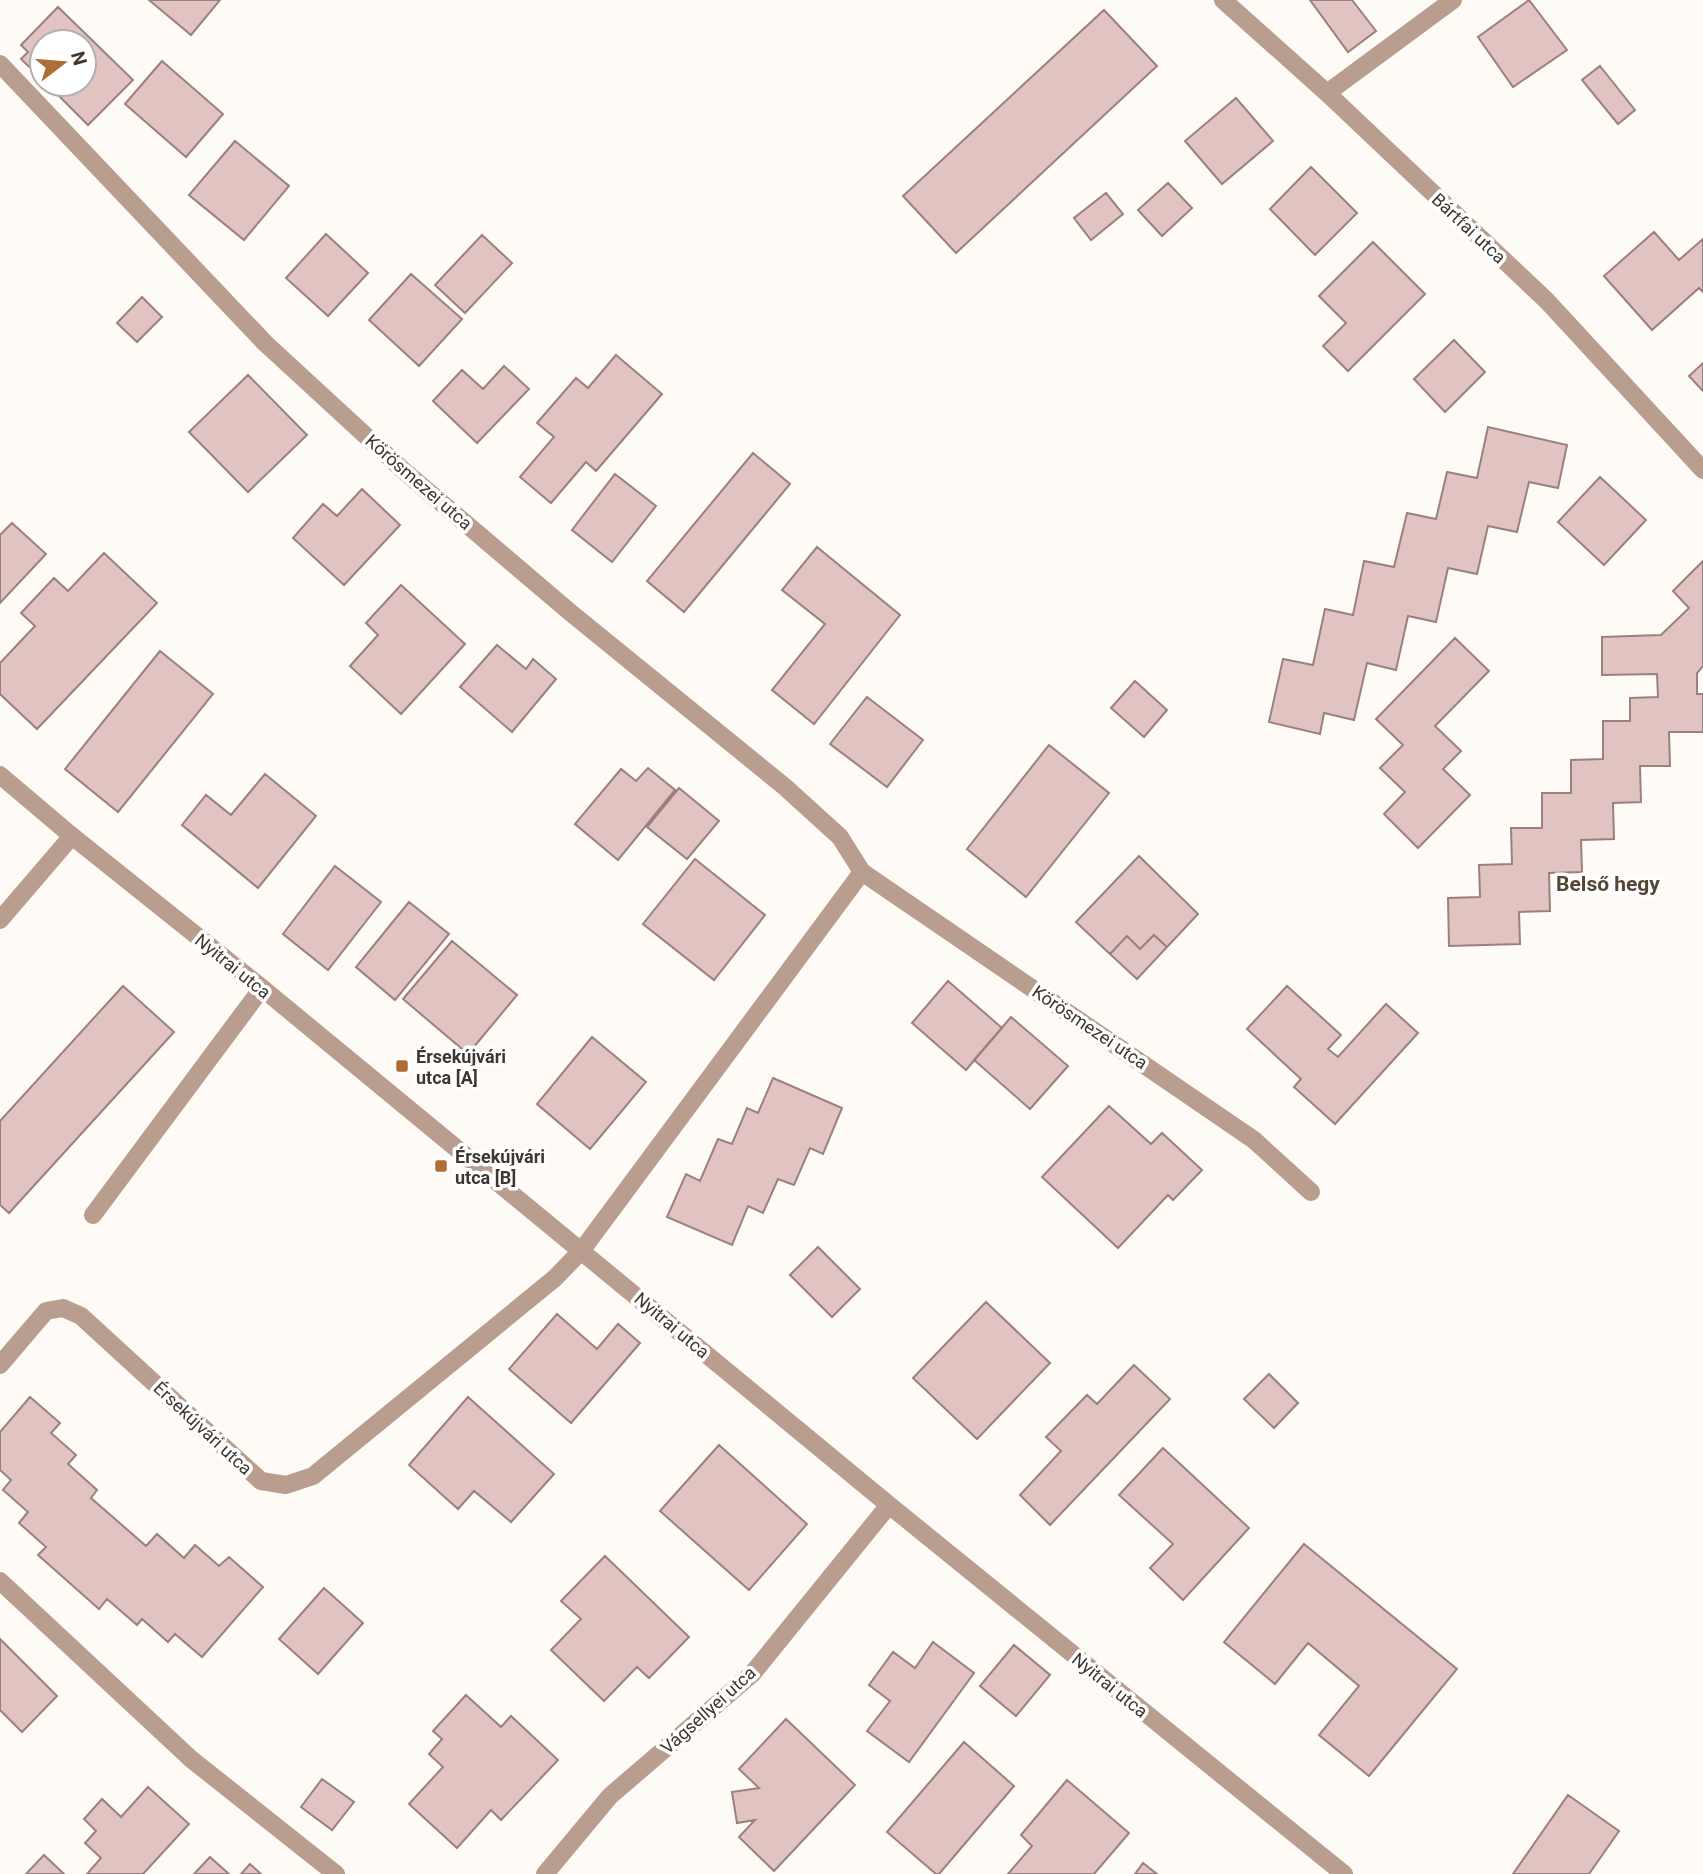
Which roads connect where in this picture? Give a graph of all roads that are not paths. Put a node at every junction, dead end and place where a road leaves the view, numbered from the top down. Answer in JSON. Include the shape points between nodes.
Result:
{"nodes":[{"id":1,"x":1223,"y":0,"type":"edge"},
{"id":2,"x":1453,"y":0,"type":"edge"},
{"id":3,"x":0,"y":64,"type":"edge"},
{"id":4,"x":1327,"y":93,"type":"junction"},
{"id":5,"x":1703,"y":470,"type":"edge"},
{"id":6,"x":0,"y":775,"type":"edge"},
{"id":7,"x":72,"y":836,"type":"junction"},
{"id":8,"x":862,"y":872,"type":"junction"},
{"id":9,"x":0,"y":920,"type":"edge"},
{"id":10,"x":262,"y":988,"type":"junction"},
{"id":11,"x":1311,"y":1192,"type":"dead end"},
{"id":12,"x":93,"y":1214,"type":"dead end"},
{"id":13,"x":582,"y":1250,"type":"junction"},
{"id":14,"x":0,"y":1365,"type":"edge"},
{"id":15,"x":889,"y":1505,"type":"junction"},
{"id":16,"x":0,"y":1581,"type":"edge"},
{"id":17,"x":336,"y":1874,"type":"edge"},
{"id":18,"x":545,"y":1874,"type":"edge"},
{"id":19,"x":1344,"y":1874,"type":"edge"}],
"edges":[{"from":1,"to":4,"type":"street","name":"Bártfai utca"},
{"from":2,"to":4,"type":"street"},
{"from":3,"to":8,"type":"street","name":"Körösmezei utca","via":[[265,342],[404,471],[785,787],[841,837]]},
{"from":4,"to":5,"type":"street","name":"Bártfai utca","via":[[1547,301]]},
{"from":6,"to":7,"type":"street","name":"Nyitrai utca"},
{"from":7,"to":9,"type":"street"},
{"from":7,"to":10,"type":"street","name":"Nyitrai utca"},
{"from":8,"to":11,"type":"street","name":"Körösmezei utca","via":[[1254,1140]]},
{"from":8,"to":13,"type":"street"},
{"from":10,"to":12,"type":"street"},
{"from":10,"to":13,"type":"street","name":"Nyitrai utca"},
{"from":13,"to":14,"type":"street","name":"Érsekújvári utca","via":[[555,1278],[313,1476],[286,1485],[261,1481],[81,1316],[63,1308],[46,1311]]},
{"from":13,"to":15,"type":"street","name":"Nyitrai utca"},
{"from":15,"to":18,"type":"street","name":"Vágsellyei utca","via":[[752,1674],[610,1796]]},
{"from":15,"to":19,"type":"street","name":"Nyitrai utca"},
{"from":16,"to":17,"type":"street","via":[[191,1759]]}]}
